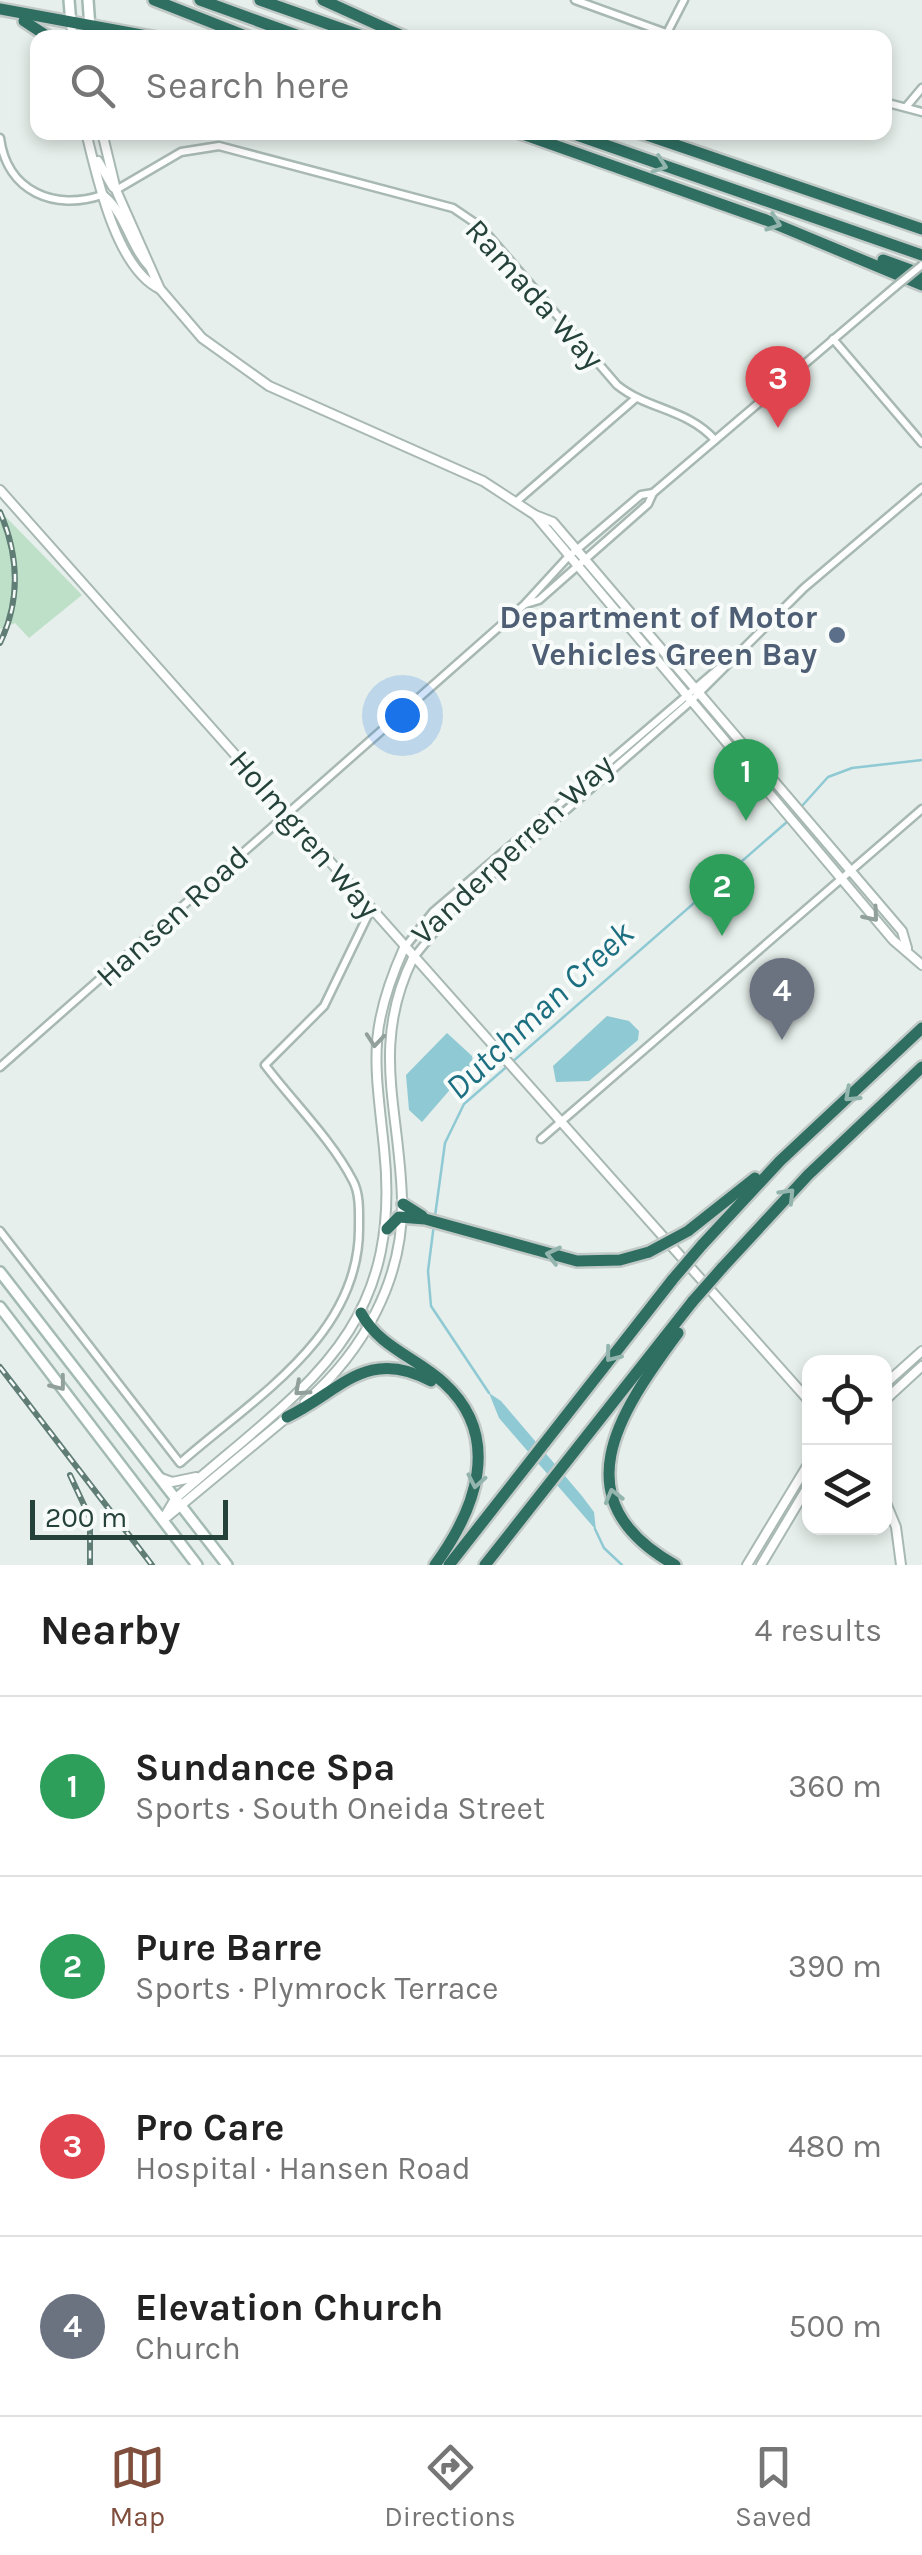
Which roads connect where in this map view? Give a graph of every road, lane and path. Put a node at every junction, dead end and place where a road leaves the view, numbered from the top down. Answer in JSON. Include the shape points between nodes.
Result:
{"nodes":[{"id":1,"x":69,"y":0,"type":"edge"},
{"id":2,"x":88,"y":0,"type":"edge"},
{"id":3,"x":154,"y":0,"type":"edge"},
{"id":4,"x":200,"y":0,"type":"edge"},
{"id":5,"x":260,"y":0,"type":"edge"},
{"id":6,"x":323,"y":0,"type":"edge"},
{"id":7,"x":575,"y":0,"type":"edge"},
{"id":8,"x":684,"y":0,"type":"edge"},
{"id":9,"x":3,"y":11,"type":"edge"},
{"id":10,"x":36,"y":30,"type":"edge"},
{"id":11,"x":69,"y":30,"type":"edge"},
{"id":12,"x":72,"y":30,"type":"edge"},
{"id":13,"x":90,"y":30,"type":"edge"},
{"id":14,"x":231,"y":30,"type":"edge"},
{"id":15,"x":283,"y":30,"type":"edge"},
{"id":16,"x":345,"y":30,"type":"edge"},
{"id":17,"x":389,"y":30,"type":"edge"},
{"id":18,"x":659,"y":30,"type":"edge"},
{"id":19,"x":669,"y":30,"type":"edge"},
{"id":20,"x":922,"y":88,"type":"edge"},
{"id":21,"x":892,"y":104,"type":"edge"},
{"id":22,"x":906,"y":108,"type":"junction"},
{"id":23,"x":922,"y":112,"type":"edge"},
{"id":24,"x":0,"y":138,"type":"edge"},
{"id":25,"x":90,"y":140,"type":"edge"},
{"id":26,"x":91,"y":140,"type":"edge"},
{"id":27,"x":104,"y":140,"type":"edge"},
{"id":28,"x":539,"y":140,"type":"edge"},
{"id":29,"x":591,"y":140,"type":"edge"},
{"id":30,"x":661,"y":140,"type":"edge"},
{"id":31,"x":116,"y":190,"type":"junction"},
{"id":32,"x":102,"y":195,"type":"junction"},
{"id":33,"x":922,"y":229,"type":"edge"},
{"id":34,"x":822,"y":241,"type":"junction"},
{"id":35,"x":922,"y":255,"type":"edge"},
{"id":36,"x":922,"y":264,"type":"edge"},
{"id":37,"x":156,"y":274,"type":"junction"},
{"id":38,"x":922,"y":274,"type":"edge"},
{"id":39,"x":922,"y":285,"type":"edge"},
{"id":40,"x":160,"y":289,"type":"junction"},
{"id":41,"x":833,"y":339,"type":"junction"},
{"id":42,"x":636,"y":398,"type":"junction"},
{"id":43,"x":715,"y":440,"type":"junction"},
{"id":44,"x":922,"y":443,"type":"edge"},
{"id":45,"x":922,"y":488,"type":"edge"},
{"id":46,"x":0,"y":490,"type":"edge"},
{"id":47,"x":654,"y":493,"type":"junction"},
{"id":48,"x":517,"y":501,"type":"junction"},
{"id":49,"x":535,"y":516,"type":"junction"},
{"id":50,"x":578,"y":549,"type":"junction"},
{"id":51,"x":568,"y":557,"type":"junction"},
{"id":52,"x":586,"y":559,"type":"junction"},
{"id":53,"x":576,"y":567,"type":"junction"},
{"id":54,"x":524,"y":605,"type":"junction"},
{"id":55,"x":696,"y":690,"type":"junction"},
{"id":56,"x":687,"y":698,"type":"junction"},
{"id":57,"x":922,"y":809,"type":"edge"},
{"id":58,"x":286,"y":814,"type":"junction"},
{"id":59,"x":851,"y":872,"type":"junction"},
{"id":60,"x":842,"y":880,"type":"junction"},
{"id":61,"x":371,"y":909,"type":"junction"},
{"id":62,"x":404,"y":948,"type":"junction"},
{"id":63,"x":907,"y":948,"type":"junction"},
{"id":64,"x":413,"y":958,"type":"junction"},
{"id":65,"x":922,"y":965,"type":"edge"},
{"id":66,"x":922,"y":1028,"type":"edge"},
{"id":67,"x":0,"y":1067,"type":"edge"},
{"id":68,"x":922,"y":1068,"type":"edge"},
{"id":69,"x":561,"y":1122,"type":"junction"},
{"id":70,"x":541,"y":1140,"type":"dead end"},
{"id":71,"x":780,"y":1161,"type":"junction"},
{"id":72,"x":402,"y":1210,"type":"junction"},
{"id":73,"x":387,"y":1229,"type":"junction"},
{"id":74,"x":0,"y":1231,"type":"edge"},
{"id":75,"x":0,"y":1272,"type":"edge"},
{"id":76,"x":696,"y":1304,"type":"junction"},
{"id":77,"x":0,"y":1307,"type":"edge"},
{"id":78,"x":362,"y":1313,"type":"junction"},
{"id":79,"x":369,"y":1327,"type":"junction"},
{"id":80,"x":922,"y":1351,"type":"edge"},
{"id":81,"x":922,"y":1366,"type":"edge"},
{"id":82,"x":892,"y":1377,"type":"edge"},
{"id":83,"x":452,"y":1393,"type":"junction"},
{"id":84,"x":802,"y":1393,"type":"edge"},
{"id":85,"x":892,"y":1394,"type":"edge"},
{"id":86,"x":288,"y":1417,"type":"junction"},
{"id":87,"x":802,"y":1474,"type":"edge"},
{"id":88,"x":200,"y":1476,"type":"junction"},
{"id":89,"x":158,"y":1477,"type":"junction"},
{"id":90,"x":802,"y":1496,"type":"edge"},
{"id":91,"x":175,"y":1499,"type":"junction"},
{"id":92,"x":183,"y":1508,"type":"junction"},
{"id":93,"x":892,"y":1518,"type":"edge"},
{"id":94,"x":163,"y":1519,"type":"junction"},
{"id":95,"x":198,"y":1565,"type":"edge"},
{"id":96,"x":227,"y":1565,"type":"edge"},
{"id":97,"x":435,"y":1565,"type":"edge"},
{"id":98,"x":449,"y":1565,"type":"edge"},
{"id":99,"x":485,"y":1565,"type":"edge"},
{"id":100,"x":676,"y":1565,"type":"edge"},
{"id":101,"x":748,"y":1565,"type":"edge"},
{"id":102,"x":761,"y":1565,"type":"edge"},
{"id":103,"x":902,"y":1565,"type":"edge"}],
"edges":[{"from":1,"to":12,"type":"main road"},
{"from":2,"to":13,"type":"main road"},
{"from":3,"to":14,"type":"highway"},
{"from":4,"to":15,"type":"highway"},
{"from":5,"to":16,"type":"highway"},
{"from":6,"to":17,"type":"highway"},
{"from":7,"to":18,"type":"street"},
{"from":8,"to":19,"type":"street"},
{"from":9,"to":10,"type":"highway"},
{"from":9,"to":11,"type":"highway"},
{"from":20,"to":22,"type":"street"},
{"from":21,"to":22,"type":"street"},
{"from":22,"to":23,"type":"street"},
{"from":24,"to":32,"type":"street","via":[[14,174],[40,196],[71,202]]},
{"from":25,"to":32,"type":"street"},
{"from":26,"to":31,"type":"street","via":[[103,177]]},
{"from":27,"to":31,"type":"street"},
{"from":28,"to":34,"type":"highway","one_way":true},
{"from":29,"to":35,"type":"highway","one_way":true},
{"from":30,"to":33,"type":"highway"},
{"from":31,"to":37,"type":"street"},
{"from":31,"to":42,"type":"street","name":"Ramada Way","via":[[181,152],[218,146],[453,208],[482,228],[609,377]]},
{"from":32,"to":37,"type":"street","via":[[119,211],[138,254]]},
{"from":32,"to":40,"type":"street","via":[[145,282]]},
{"from":34,"to":38,"type":"highway"},
{"from":34,"to":39,"type":"highway"},
{"from":36,"to":41,"type":"street","name":"Hansen Road","bridge":true},
{"from":37,"to":40,"type":"street"},
{"from":40,"to":48,"type":"street","via":[[202,338],[269,386]]},
{"from":41,"to":43,"type":"street","name":"Hansen Road"},
{"from":41,"to":44,"type":"street"},
{"from":42,"to":43,"type":"street","name":"Ramada Way","via":[[688,416]]},
{"from":42,"to":48,"type":"street"},
{"from":43,"to":47,"type":"street","name":"Hansen Road"},
{"from":45,"to":55,"type":"street","name":"Vanderperren Way"},
{"from":46,"to":58,"type":"street","name":"Holmgren Way"},
{"from":47,"to":50,"type":"street","name":"Hansen Road","via":[[641,496]]},
{"from":47,"to":52,"type":"street","name":"Hansen Road"},
{"from":48,"to":49,"type":"street"},
{"from":49,"to":50,"type":"street","via":[[553,522]]},
{"from":49,"to":51,"type":"street"},
{"from":50,"to":51,"type":"street","name":"Hansen Road"},
{"from":50,"to":52,"type":"street"},
{"from":51,"to":53,"type":"street"},
{"from":51,"to":54,"type":"street","name":"Hansen Road"},
{"from":52,"to":53,"type":"street","name":"Hansen Road"},
{"from":52,"to":55,"type":"street"},
{"from":53,"to":54,"type":"street","name":"Hansen Road"},
{"from":53,"to":56,"type":"street"},
{"from":54,"to":58,"type":"street","name":"Hansen Road"},
{"from":55,"to":56,"type":"street","name":"Vanderperren Way"},
{"from":55,"to":59,"type":"street"},
{"from":56,"to":60,"type":"street"},
{"from":56,"to":62,"type":"street","name":"Vanderperren Way","via":[[433,912]]},
{"from":56,"to":64,"type":"street","name":"Vanderperren Way","via":[[466,897]]},
{"from":57,"to":59,"type":"street"},
{"from":58,"to":61,"type":"street","name":"Holmgren Way"},
{"from":58,"to":67,"type":"street","name":"Hansen Road"},
{"from":59,"to":60,"type":"street"},
{"from":59,"to":63,"type":"street","via":[[902,932]]},
{"from":60,"to":63,"type":"street","one_way":true},
{"from":60,"to":69,"type":"street"},
{"from":61,"to":62,"type":"street","name":"Holmgren Way"},
{"from":61,"to":74,"type":"street","via":[[316,1017],[264,1065],[356,1188],[359,1240],[348,1291],[309,1350],[180,1463]]},
{"from":62,"to":64,"type":"street","name":"Holmgren Way"},
{"from":62,"to":73,"type":"street","name":"Vanderperren Way","one_way":true,"via":[[374,1042]]},
{"from":63,"to":65,"type":"street"},
{"from":64,"to":69,"type":"street","name":"Holmgren Way"},
{"from":64,"to":72,"type":"street","name":"Vanderperren Way","via":[[398,994],[387,1064]]},
{"from":66,"to":71,"type":"highway","one_way":true},
{"from":76,"to":68,"type":"highway","one_way":true,"bridge":true,"via":[[808,1175]]},
{"from":69,"to":70,"type":"street"},
{"from":69,"to":84,"type":"street","name":"Holmgren Way"},
{"from":71,"to":72,"type":"highway","one_way":true,"bridge":true,"via":[[688,1231],[620,1260],[577,1261]]},
{"from":71,"to":98,"type":"highway","one_way":true,"bridge":true,"via":[[673,1279]]},
{"from":72,"to":73,"type":"highway"},
{"from":72,"to":79,"type":"street","name":"Vanderperren Way","via":[[392,1271]]},
{"from":73,"to":78,"type":"street","name":"Vanderperren Way"},
{"from":75,"to":89,"type":"main road"},
{"from":76,"to":99,"type":"highway"},
{"from":100,"to":76,"type":"highway","one_way":true,"via":[[626,1529],[608,1472],[612,1442],[631,1399]]},
{"from":77,"to":94,"type":"main road","one_way":true},
{"from":78,"to":79,"type":"highway"},
{"from":78,"to":88,"type":"street","name":"Vanderperren Way","one_way":true,"via":[[314,1377]]},
{"from":79,"to":83,"type":"highway"},
{"from":79,"to":86,"type":"street","name":"Vanderperren Way","via":[[332,1376]]},
{"from":80,"to":82,"type":"street"},
{"from":81,"to":85,"type":"street"},
{"from":83,"to":86,"type":"highway","via":[[410,1371],[371,1370]]},
{"from":83,"to":97,"type":"highway","one_way":true,"via":[[473,1423],[480,1471],[468,1511]]},
{"from":86,"to":92,"type":"street","name":"Vanderperren Way"},
{"from":87,"to":101,"type":"street"},
{"from":88,"to":89,"type":"street","via":[[172,1482]]},
{"from":88,"to":91,"type":"street","name":"Vanderperren Way"},
{"from":89,"to":91,"type":"main road"},
{"from":90,"to":102,"type":"street"},
{"from":91,"to":92,"type":"main road"},
{"from":91,"to":94,"type":"street","name":"Vanderperren Way"},
{"from":92,"to":94,"type":"street","name":"Vanderperren Way"},
{"from":92,"to":96,"type":"main road"},
{"from":93,"to":103,"type":"street"},
{"from":94,"to":95,"type":"main road"}]}
